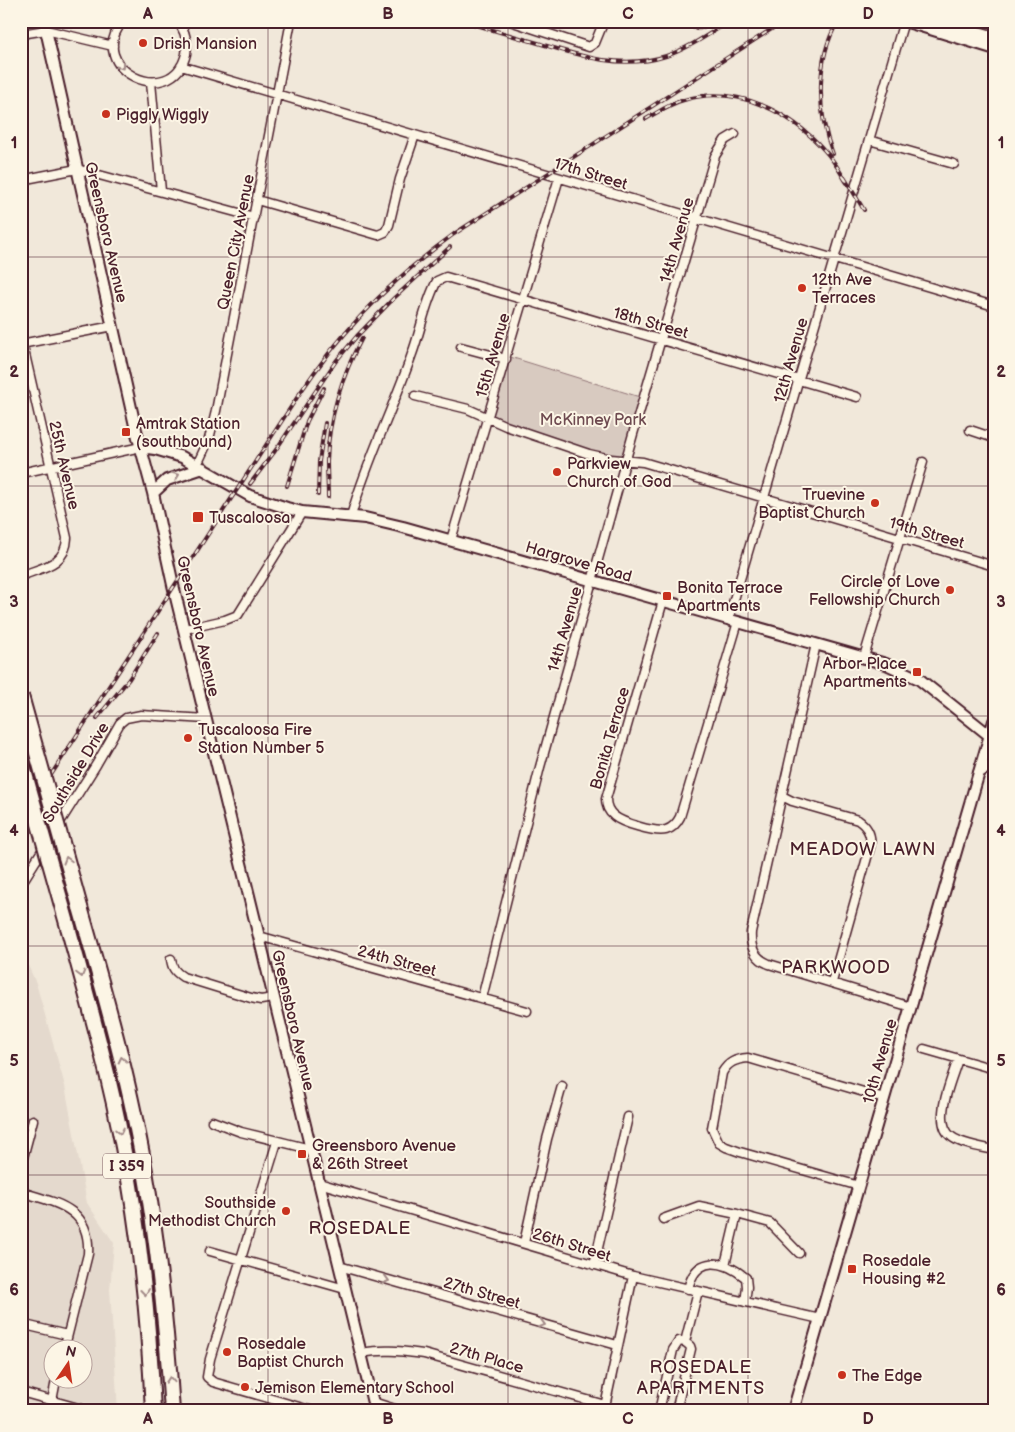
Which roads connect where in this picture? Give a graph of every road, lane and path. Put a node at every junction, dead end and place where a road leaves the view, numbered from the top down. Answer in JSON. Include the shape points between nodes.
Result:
{"nodes":[{"id":1,"x":123,"y":21,"type":"edge"},
{"id":2,"x":177,"y":21,"type":"edge"},
{"id":3,"x":291,"y":21,"type":"edge"},
{"id":4,"x":510,"y":21,"type":"edge"},
{"id":5,"x":604,"y":21,"type":"edge"},
{"id":6,"x":688,"y":21,"type":"edge"},
{"id":7,"x":709,"y":21,"type":"edge"},
{"id":8,"x":905,"y":21,"type":"edge"},
{"id":9,"x":45,"y":26,"type":"edge"},
{"id":10,"x":942,"y":26,"type":"edge"},
{"id":11,"x":21,"y":34,"type":"edge"},
{"id":12,"x":994,"y":38,"type":"edge"},
{"id":13,"x":114,"y":46,"type":"junction"},
{"id":14,"x":994,"y":48,"type":"edge"},
{"id":15,"x":181,"y":66,"type":"junction"},
{"id":16,"x":151,"y":82,"type":"junction"},
{"id":17,"x":277,"y":95,"type":"junction"},
{"id":18,"x":735,"y":134,"type":"dead end"},
{"id":19,"x":415,"y":135,"type":"junction"},
{"id":20,"x":869,"y":140,"type":"junction"},
{"id":21,"x":954,"y":164,"type":"dead end"},
{"id":22,"x":77,"y":169,"type":"junction"},
{"id":23,"x":559,"y":178,"type":"junction"},
{"id":24,"x":21,"y":180,"type":"edge"},
{"id":25,"x":161,"y":191,"type":"junction"},
{"id":26,"x":257,"y":200,"type":"junction"},
{"id":27,"x":254,"y":218,"type":"junction"},
{"id":28,"x":696,"y":219,"type":"junction"},
{"id":29,"x":834,"y":259,"type":"junction"},
{"id":30,"x":523,"y":299,"type":"junction"},
{"id":31,"x":994,"y":306,"type":"edge"},
{"id":32,"x":113,"y":326,"type":"junction"},
{"id":33,"x":660,"y":338,"type":"junction"},
{"id":34,"x":22,"y":342,"type":"edge"},
{"id":35,"x":461,"y":347,"type":"dead end"},
{"id":36,"x":506,"y":359,"type":"junction"},
{"id":37,"x":798,"y":379,"type":"junction"},
{"id":38,"x":415,"y":396,"type":"dead end"},
{"id":39,"x":857,"y":397,"type":"dead end"},
{"id":40,"x":488,"y":419,"type":"junction"},
{"id":41,"x":970,"y":430,"type":"dead end"},
{"id":42,"x":994,"y":438,"type":"edge"},
{"id":43,"x":141,"y":447,"type":"junction"},
{"id":44,"x":625,"y":461,"type":"junction"},
{"id":45,"x":923,"y":462,"type":"dead end"},
{"id":46,"x":50,"y":465,"type":"junction"},
{"id":47,"x":200,"y":467,"type":"junction"},
{"id":48,"x":21,"y":473,"type":"edge"},
{"id":49,"x":154,"y":493,"type":"junction"},
{"id":50,"x":764,"y":498,"type":"junction"},
{"id":51,"x":302,"y":512,"type":"junction"},
{"id":52,"x":351,"y":516,"type":"junction"},
{"id":53,"x":900,"y":539,"type":"junction"},
{"id":54,"x":451,"y":540,"type":"junction"},
{"id":55,"x":994,"y":566,"type":"edge"},
{"id":56,"x":23,"y":575,"type":"dead end"},
{"id":57,"x":592,"y":580,"type":"junction"},
{"id":58,"x":663,"y":601,"type":"junction"},
{"id":59,"x":733,"y":621,"type":"junction"},
{"id":60,"x":185,"y":629,"type":"junction"},
{"id":61,"x":816,"y":644,"type":"junction"},
{"id":62,"x":864,"y":657,"type":"junction"},
{"id":63,"x":21,"y":696,"type":"edge"},
{"id":64,"x":206,"y":719,"type":"junction"},
{"id":65,"x":994,"y":720,"type":"edge"},
{"id":66,"x":992,"y":737,"type":"edge"},
{"id":67,"x":21,"y":760,"type":"edge"},
{"id":68,"x":994,"y":764,"type":"edge"},
{"id":69,"x":979,"y":772,"type":"junction"},
{"id":70,"x":782,"y":796,"type":"junction"},
{"id":71,"x":21,"y":884,"type":"edge"},
{"id":72,"x":259,"y":936,"type":"junction"},
{"id":73,"x":171,"y":959,"type":"dead end"},
{"id":74,"x":832,"y":982,"type":"junction"},
{"id":75,"x":273,"y":998,"type":"junction"},
{"id":76,"x":482,"y":998,"type":"junction"},
{"id":77,"x":911,"y":1007,"type":"junction"},
{"id":78,"x":527,"y":1011,"type":"dead end"},
{"id":79,"x":924,"y":1049,"type":"dead end"},
{"id":80,"x":958,"y":1059,"type":"junction"},
{"id":81,"x":994,"y":1069,"type":"edge"},
{"id":82,"x":562,"y":1086,"type":"dead end"},
{"id":83,"x":884,"y":1098,"type":"junction"},
{"id":84,"x":628,"y":1117,"type":"dead end"},
{"id":85,"x":33,"y":1120,"type":"dead end"},
{"id":86,"x":212,"y":1121,"type":"dead end"},
{"id":87,"x":276,"y":1142,"type":"junction"},
{"id":88,"x":310,"y":1149,"type":"junction"},
{"id":89,"x":994,"y":1150,"type":"edge"},
{"id":90,"x":21,"y":1165,"type":"edge"},
{"id":91,"x":319,"y":1183,"type":"junction"},
{"id":92,"x":859,"y":1186,"type":"junction"},
{"id":93,"x":21,"y":1192,"type":"edge"},
{"id":94,"x":737,"y":1214,"type":"junction"},
{"id":95,"x":663,"y":1219,"type":"dead end"},
{"id":96,"x":524,"y":1243,"type":"junction"},
{"id":97,"x":210,"y":1251,"type":"dead end"},
{"id":98,"x":799,"y":1253,"type":"dead end"},
{"id":99,"x":240,"y":1258,"type":"junction"},
{"id":100,"x":725,"y":1264,"type":"junction"},
{"id":101,"x":594,"y":1265,"type":"junction"},
{"id":102,"x":339,"y":1266,"type":"junction"},
{"id":103,"x":633,"y":1276,"type":"junction"},
{"id":104,"x":345,"y":1289,"type":"junction"},
{"id":105,"x":688,"y":1289,"type":"junction"},
{"id":106,"x":698,"y":1291,"type":"junction"},
{"id":107,"x":745,"y":1302,"type":"junction"},
{"id":108,"x":820,"y":1319,"type":"junction"},
{"id":109,"x":21,"y":1324,"type":"edge"},
{"id":110,"x":67,"y":1335,"type":"junction"},
{"id":111,"x":66,"y":1340,"type":"edge"},
{"id":112,"x":685,"y":1342,"type":"junction"},
{"id":113,"x":617,"y":1345,"type":"junction"},
{"id":114,"x":360,"y":1353,"type":"junction"},
{"id":115,"x":54,"y":1390,"type":"edge"},
{"id":116,"x":21,"y":1392,"type":"edge"},
{"id":117,"x":52,"y":1400,"type":"junction"},
{"id":118,"x":374,"y":1406,"type":"edge"},
{"id":119,"x":604,"y":1408,"type":"edge"},
{"id":120,"x":50,"y":1411,"type":"edge"},
{"id":121,"x":88,"y":1411,"type":"edge"},
{"id":122,"x":153,"y":1411,"type":"edge"},
{"id":123,"x":172,"y":1411,"type":"edge"},
{"id":124,"x":313,"y":1411,"type":"edge"},
{"id":125,"x":401,"y":1411,"type":"edge"},
{"id":126,"x":659,"y":1411,"type":"edge"},
{"id":127,"x":676,"y":1411,"type":"edge"},
{"id":128,"x":793,"y":1411,"type":"edge"}],
"edges":[{"from":1,"to":13,"type":"street","via":[[116,33]]},
{"from":2,"to":15,"type":"street","via":[[187,44]]},
{"from":3,"to":17,"type":"street","name":"Queen City Avenue"},
{"from":4,"to":5,"type":"street","via":[[589,47],[595,43]]},
{"from":6,"to":7,"type":"street","via":[[699,24]]},
{"from":8,"to":10,"type":"main road"},
{"from":8,"to":20,"type":"street","name":"12th Avenue"},
{"from":9,"to":11,"type":"street"},
{"from":9,"to":13,"type":"street"},
{"from":9,"to":22,"type":"main road","name":"Greensboro Avenue"},
{"from":10,"to":12,"type":"main road"},
{"from":10,"to":14,"type":"main road"},
{"from":13,"to":16,"type":"street","one_way":true,"via":[[117,61],[126,73]]},
{"from":15,"to":16,"type":"street","via":[[169,77]]},
{"from":15,"to":17,"type":"street","name":"17th Street"},
{"from":16,"to":25,"type":"street"},
{"from":17,"to":19,"type":"street","name":"17th Street"},
{"from":17,"to":26,"type":"street","name":"Queen City Avenue"},
{"from":18,"to":28,"type":"street","name":"14th Avenue","via":[[725,140],[715,156]]},
{"from":19,"to":23,"type":"street","name":"17th Street"},
{"from":19,"to":26,"type":"street","via":[[385,232],[378,235]]},
{"from":20,"to":21,"type":"street"},
{"from":20,"to":29,"type":"street","name":"12th Avenue"},
{"from":22,"to":24,"type":"street"},
{"from":22,"to":25,"type":"street"},
{"from":22,"to":32,"type":"main road","name":"Greensboro Avenue"},
{"from":23,"to":28,"type":"street","name":"17th Street"},
{"from":23,"to":30,"type":"street","name":"15th Avenue"},
{"from":25,"to":27,"type":"street"},
{"from":26,"to":27,"type":"street","name":"Queen City Avenue"},
{"from":27,"to":47,"type":"street","name":"Queen City Avenue","via":[[209,439]]},
{"from":28,"to":29,"type":"street","name":"17th Street"},
{"from":28,"to":33,"type":"street","name":"14th Avenue"},
{"from":29,"to":31,"type":"street","name":"17th Street"},
{"from":29,"to":37,"type":"street","name":"12th Avenue"},
{"from":30,"to":33,"type":"street","name":"18th Street"},
{"from":30,"to":36,"type":"street","name":"15th Avenue"},
{"from":30,"to":52,"type":"street","name":"18th Street","via":[[446,277],[437,281]]},
{"from":32,"to":34,"type":"street"},
{"from":32,"to":43,"type":"main road","name":"Greensboro Avenue"},
{"from":33,"to":37,"type":"street","name":"18th Street"},
{"from":33,"to":44,"type":"street","name":"14th Avenue"},
{"from":34,"to":46,"type":"street","name":"25th Avenue"},
{"from":35,"to":36,"type":"street"},
{"from":36,"to":40,"type":"street","name":"15th Avenue"},
{"from":37,"to":39,"type":"street","name":"18th Street"},
{"from":37,"to":50,"type":"street","name":"12th Avenue"},
{"from":38,"to":40,"type":"street","name":"19th Street","via":[[468,409]]},
{"from":40,"to":44,"type":"street","name":"19th Street","via":[[589,454]]},
{"from":40,"to":54,"type":"street","name":"15th Avenue"},
{"from":41,"to":42,"type":"street"},
{"from":43,"to":46,"type":"street"},
{"from":43,"to":47,"type":"main road","name":"Hargrove Road","via":[[166,451]]},
{"from":43,"to":49,"type":"main road","name":"Greensboro Avenue"},
{"from":44,"to":50,"type":"street","name":"19th Street","via":[[643,462]]},
{"from":44,"to":57,"type":"street","name":"14th Avenue"},
{"from":45,"to":53,"type":"street"},
{"from":46,"to":48,"type":"street"},
{"from":46,"to":56,"type":"street","name":"25th Avenue","via":[[66,530],[66,546],[59,559]]},
{"from":49,"to":47,"type":"main road","one_way":true,"via":[[167,480]]},
{"from":47,"to":51,"type":"main road","name":"Hargrove Road","via":[[250,496]]},
{"from":49,"to":60,"type":"main road","name":"Greensboro Avenue"},
{"from":50,"to":53,"type":"street","name":"19th Street"},
{"from":50,"to":59,"type":"street","name":"12th Avenue"},
{"from":51,"to":52,"type":"main road","name":"Hargrove Road"},
{"from":51,"to":60,"type":"street","via":[[238,614]]},
{"from":52,"to":54,"type":"main road","name":"Hargrove Road"},
{"from":53,"to":55,"type":"street","name":"19th Street"},
{"from":53,"to":62,"type":"street"},
{"from":54,"to":57,"type":"main road","name":"Hargrove Road"},
{"from":57,"to":58,"type":"main road","name":"Hargrove Road"},
{"from":57,"to":76,"type":"street","name":"14th Avenue","via":[[540,767]]},
{"from":58,"to":59,"type":"main road","name":"Hargrove Road"},
{"from":58,"to":59,"type":"street","name":"Bonita Terrace","via":[[606,799],[609,811],[618,819],[654,830],[671,828],[680,817]]},
{"from":59,"to":61,"type":"main road","name":"Hargrove Road"},
{"from":60,"to":64,"type":"main road","name":"Greensboro Avenue"},
{"from":61,"to":62,"type":"main road","name":"Hargrove Road"},
{"from":61,"to":70,"type":"street"},
{"from":62,"to":66,"type":"main road","name":"Hargrove Road","via":[[915,676]]},
{"from":123,"to":63,"type":"highway","number":"I 359","one_way":true,"bridge":true,"via":[[161,1279],[141,1148],[118,1046]]},
{"from":64,"to":71,"type":"street","name":"Southside Drive","via":[[141,715],[126,718],[120,723]]},
{"from":64,"to":72,"type":"main road","name":"Greensboro Avenue"},
{"from":65,"to":66,"type":"main road","name":"10th Avenue"},
{"from":66,"to":69,"type":"main road","name":"10th Avenue"},
{"from":67,"to":122,"type":"highway","number":"I 359","one_way":true,"bridge":true,"via":[[106,1068],[130,1184],[144,1282]]},
{"from":68,"to":69,"type":"main road"},
{"from":69,"to":77,"type":"main road","name":"10th Avenue"},
{"from":70,"to":74,"type":"street","via":[[751,932],[752,948],[762,961]]},
{"from":70,"to":74,"type":"street","via":[[792,802],[858,820],[869,831],[870,847]]},
{"from":72,"to":75,"type":"main road","name":"Greensboro Avenue"},
{"from":72,"to":76,"type":"street","name":"24th Street"},
{"from":73,"to":75,"type":"street","via":[[176,973],[183,977],[251,998]]},
{"from":74,"to":77,"type":"street"},
{"from":75,"to":88,"type":"main road","name":"Greensboro Avenue"},
{"from":76,"to":78,"type":"street","name":"24th Street"},
{"from":77,"to":83,"type":"main road","name":"10th Avenue"},
{"from":79,"to":80,"type":"street"},
{"from":80,"to":81,"type":"street"},
{"from":80,"to":89,"type":"street","via":[[943,1110],[944,1125],[953,1138]]},
{"from":82,"to":96,"type":"street"},
{"from":83,"to":92,"type":"main road","name":"10th Avenue"},
{"from":83,"to":92,"type":"street","via":[[756,1059],[732,1061],[722,1073],[712,1128],[719,1143]]},
{"from":84,"to":101,"type":"street"},
{"from":85,"to":90,"type":"street"},
{"from":86,"to":87,"type":"street"},
{"from":87,"to":88,"type":"street"},
{"from":87,"to":99,"type":"street"},
{"from":88,"to":91,"type":"main road","name":"Greensboro Avenue"},
{"from":91,"to":96,"type":"street","name":"26th Street"},
{"from":91,"to":102,"type":"main road","name":"Greensboro Avenue"},
{"from":92,"to":108,"type":"main road","name":"10th Avenue"},
{"from":93,"to":110,"type":"street","via":[[72,1210],[86,1230],[88,1254]]},
{"from":94,"to":95,"type":"street","via":[[699,1206]]},
{"from":94,"to":98,"type":"street","via":[[770,1223]]},
{"from":94,"to":100,"type":"street"},
{"from":96,"to":101,"type":"street","name":"26th Street"},
{"from":97,"to":99,"type":"street"},
{"from":99,"to":104,"type":"street"},
{"from":99,"to":124,"type":"street","via":[[207,1377],[214,1382]]},
{"from":100,"to":105,"type":"street","via":[[702,1266],[692,1276]]},
{"from":100,"to":107,"type":"street","via":[[746,1278]]},
{"from":101,"to":103,"type":"street","name":"26th Street"},
{"from":102,"to":104,"type":"main road","name":"Greensboro Avenue"},
{"from":102,"to":113,"type":"street","name":"27th Street","one_way":true},
{"from":103,"to":105,"type":"street","name":"26th Street"},
{"from":103,"to":113,"type":"street"},
{"from":104,"to":114,"type":"main road","name":"Greensboro Avenue"},
{"from":105,"to":106,"type":"street","name":"26th Street"},
{"from":106,"to":107,"type":"street","name":"26th Street"},
{"from":106,"to":112,"type":"street"},
{"from":107,"to":108,"type":"street","name":"26th Street"},
{"from":108,"to":128,"type":"main road","name":"10th Avenue"},
{"from":109,"to":110,"type":"street"},
{"from":110,"to":111,"type":"street"},
{"from":112,"to":126,"type":"street","via":[[679,1340],[673,1350]]},
{"from":112,"to":127,"type":"street","via":[[691,1349]]},
{"from":113,"to":119,"type":"street"},
{"from":114,"to":118,"type":"main road","name":"Greensboro Avenue"},
{"from":114,"to":119,"type":"street","name":"27th Place","via":[[392,1350],[424,1354]]},
{"from":115,"to":117,"type":"street"},
{"from":116,"to":117,"type":"street"},
{"from":117,"to":120,"type":"street"},
{"from":117,"to":121,"type":"street"},
{"from":118,"to":125,"type":"street"}]}
